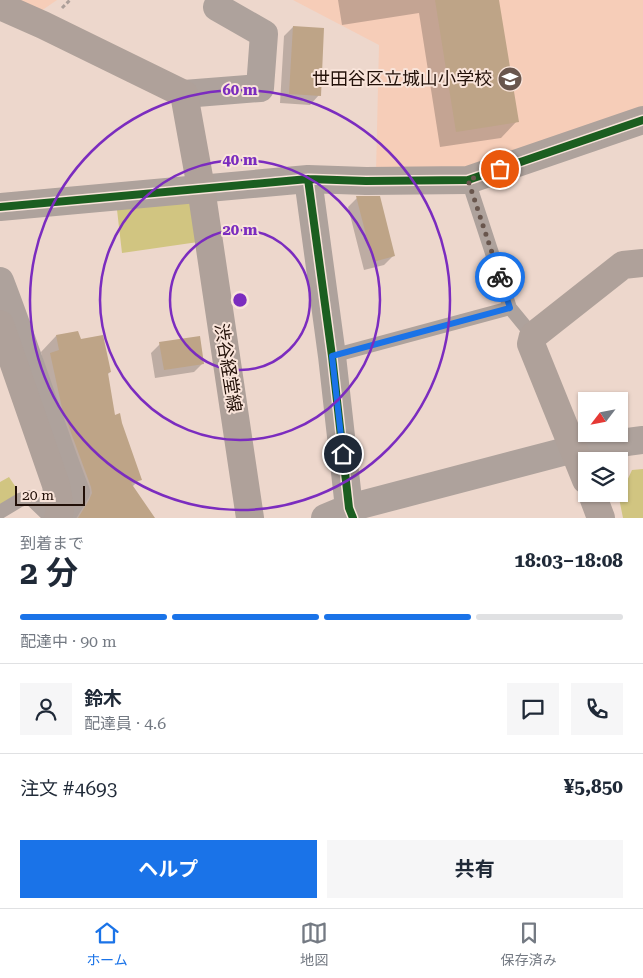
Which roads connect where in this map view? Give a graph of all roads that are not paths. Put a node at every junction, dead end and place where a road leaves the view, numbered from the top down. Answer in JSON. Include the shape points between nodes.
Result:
{"nodes":[{"id":1,"x":0,"y":6,"type":"edge"},
{"id":2,"x":217,"y":7,"type":"dead end"},
{"id":3,"x":184,"y":94,"type":"junction"},
{"id":4,"x":643,"y":120,"type":"edge"},
{"id":5,"x":308,"y":179,"type":"junction"},
{"id":6,"x":468,"y":180,"type":"junction"},
{"id":7,"x":201,"y":188,"type":"junction"},
{"id":8,"x":0,"y":207,"type":"edge"},
{"id":9,"x":643,"y":263,"type":"edge"},
{"id":10,"x":0,"y":281,"type":"edge"},
{"id":11,"x":510,"y":308,"type":"junction"},
{"id":12,"x":4,"y":323,"type":"edge"},
{"id":13,"x":533,"y":336,"type":"junction"},
{"id":14,"x":332,"y":356,"type":"junction"},
{"id":15,"x":643,"y":440,"type":"edge"},
{"id":16,"x":574,"y":449,"type":"junction"},
{"id":17,"x":578,"y":459,"type":"edge"},
{"id":18,"x":595,"y":502,"type":"edge"},
{"id":19,"x":0,"y":512,"type":"edge"},
{"id":20,"x":342,"y":515,"type":"edge"},
{"id":21,"x":51,"y":518,"type":"edge"},
{"id":22,"x":59,"y":518,"type":"edge"},
{"id":23,"x":250,"y":518,"type":"edge"},
{"id":24,"x":601,"y":518,"type":"edge"}],
"edges":[{"from":1,"to":3,"type":"main road"},
{"from":2,"to":3,"type":"street","via":[[264,34],[260,88]]},
{"from":3,"to":7,"type":"main road","name":"渋谷経堂線"},
{"from":4,"to":6,"type":"street"},
{"from":5,"to":6,"type":"street"},
{"from":5,"to":7,"type":"street"},
{"from":5,"to":14,"type":"street"},
{"from":6,"to":11,"type":"lane"},
{"from":7,"to":8,"type":"street"},
{"from":7,"to":23,"type":"main road","name":"渋谷経堂線"},
{"from":9,"to":13,"type":"main road","via":[[623,265]]},
{"from":10,"to":12,"type":"street"},
{"from":11,"to":13,"type":"lane"},
{"from":11,"to":14,"type":"lane"},
{"from":12,"to":22,"type":"main road","via":[[56,485]]},
{"from":13,"to":16,"type":"main road","via":[[531,344]]},
{"from":14,"to":20,"type":"street"},
{"from":15,"to":16,"type":"street"},
{"from":16,"to":17,"type":"main road"},
{"from":16,"to":20,"type":"street"},
{"from":18,"to":24,"type":"main road"},
{"from":19,"to":21,"type":"lane","via":[[29,497]]}]}
